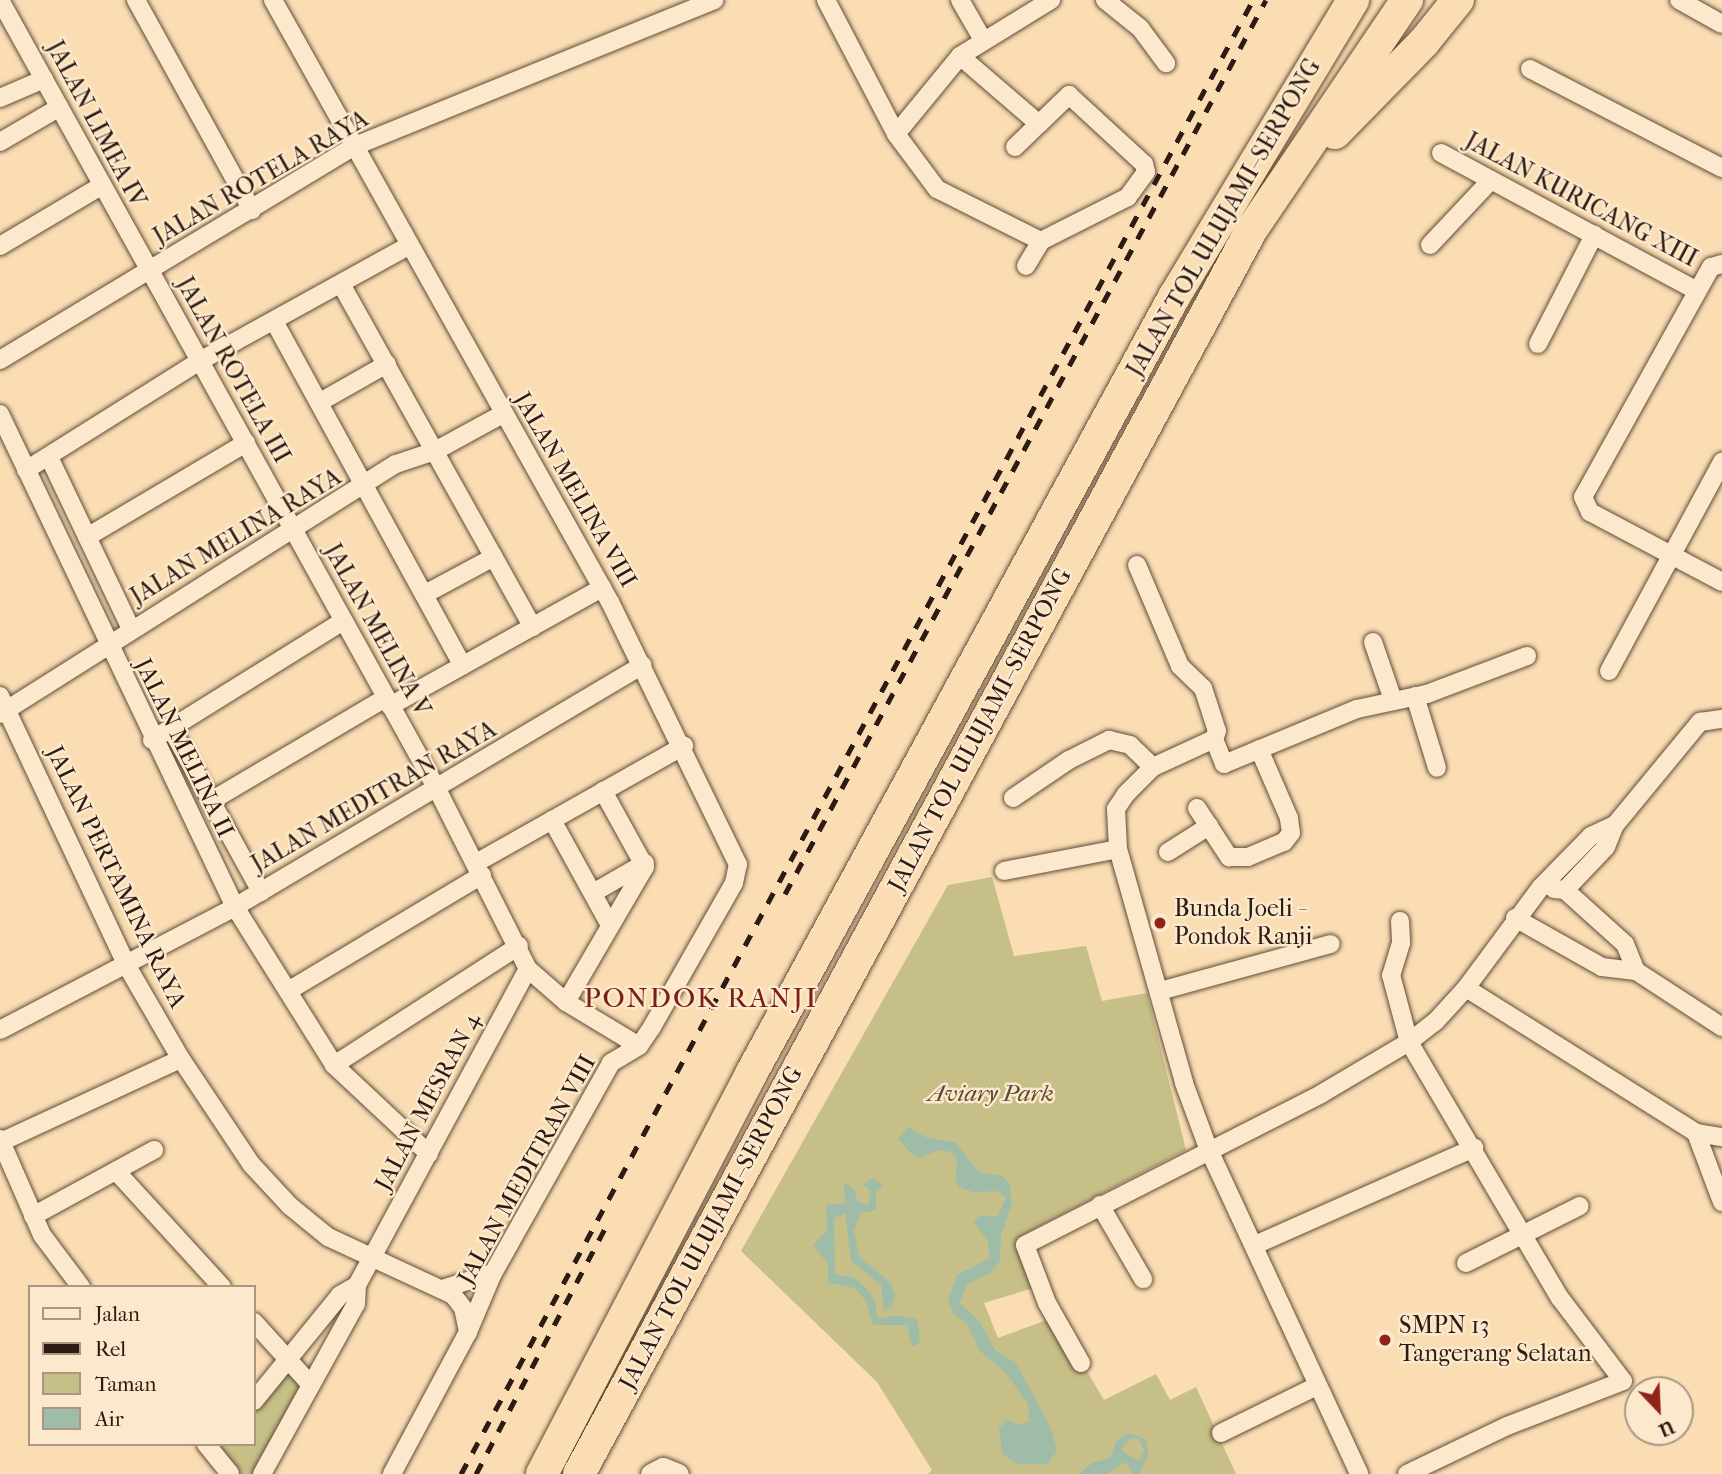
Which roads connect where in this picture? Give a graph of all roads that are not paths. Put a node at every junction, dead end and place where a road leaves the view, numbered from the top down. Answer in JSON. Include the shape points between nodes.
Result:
{"nodes":[{"id":1,"x":0,"y":0,"type":"edge"},
{"id":2,"x":136,"y":0,"type":"edge"},
{"id":3,"x":273,"y":0,"type":"edge"},
{"id":4,"x":715,"y":0,"type":"edge"},
{"id":5,"x":826,"y":0,"type":"edge"},
{"id":6,"x":960,"y":0,"type":"edge"},
{"id":7,"x":1051,"y":0,"type":"edge"},
{"id":8,"x":1105,"y":0,"type":"edge"},
{"id":9,"x":1353,"y":0,"type":"edge"},
{"id":10,"x":1407,"y":0,"type":"edge"},
{"id":11,"x":1422,"y":0,"type":"edge"},
{"id":12,"x":1458,"y":0,"type":"edge"},
{"id":13,"x":1481,"y":0,"type":"edge"},
{"id":14,"x":1679,"y":0,"type":"edge"},
{"id":15,"x":689,"y":6,"type":"edge"},
{"id":16,"x":1722,"y":24,"type":"edge"},
{"id":17,"x":983,"y":40,"type":"junction"},
{"id":18,"x":1424,"y":42,"type":"junction"},
{"id":19,"x":960,"y":56,"type":"junction"},
{"id":20,"x":1166,"y":62,"type":"dead end"},
{"id":21,"x":1530,"y":69,"type":"dead end"},
{"id":22,"x":44,"y":79,"type":"junction"},
{"id":23,"x":0,"y":98,"type":"edge"},
{"id":24,"x":60,"y":107,"type":"junction"},
{"id":25,"x":1039,"y":124,"type":"junction"},
{"id":26,"x":896,"y":134,"type":"junction"},
{"id":27,"x":1330,"y":138,"type":"junction"},
{"id":28,"x":0,"y":142,"type":"edge"},
{"id":29,"x":363,"y":143,"type":"junction"},
{"id":30,"x":1014,"y":147,"type":"dead end"},
{"id":31,"x":1441,"y":153,"type":"dead end"},
{"id":32,"x":1721,"y":166,"type":"edge"},
{"id":33,"x":1491,"y":180,"type":"junction"},
{"id":34,"x":101,"y":186,"type":"junction"},
{"id":35,"x":252,"y":210,"type":"junction"},
{"id":36,"x":1252,"y":229,"type":"junction"},
{"id":37,"x":1594,"y":235,"type":"junction"},
{"id":38,"x":1041,"y":241,"type":"junction"},
{"id":39,"x":1430,"y":244,"type":"dead end"},
{"id":40,"x":0,"y":246,"type":"edge"},
{"id":41,"x":408,"y":246,"type":"junction"},
{"id":42,"x":1722,"y":264,"type":"edge"},
{"id":43,"x":1026,"y":266,"type":"dead end"},
{"id":44,"x":149,"y":271,"type":"junction"},
{"id":45,"x":341,"y":284,"type":"junction"},
{"id":46,"x":1697,"y":291,"type":"junction"},
{"id":47,"x":274,"y":321,"type":"junction"},
{"id":48,"x":1538,"y":344,"type":"dead end"},
{"id":49,"x":0,"y":360,"type":"edge"},
{"id":50,"x":198,"y":362,"type":"junction"},
{"id":51,"x":387,"y":364,"type":"junction"},
{"id":52,"x":320,"y":402,"type":"junction"},
{"id":53,"x":0,"y":414,"type":"edge"},
{"id":54,"x":503,"y":414,"type":"junction"},
{"id":55,"x":246,"y":443,"type":"junction"},
{"id":56,"x":435,"y":451,"type":"junction"},
{"id":57,"x":49,"y":457,"type":"junction"},
{"id":58,"x":1722,"y":464,"type":"edge"},
{"id":59,"x":26,"y":470,"type":"junction"},
{"id":60,"x":366,"y":487,"type":"junction"},
{"id":61,"x":295,"y":530,"type":"junction"},
{"id":62,"x":87,"y":537,"type":"junction"},
{"id":63,"x":1673,"y":556,"type":"junction"},
{"id":64,"x":494,"y":557,"type":"junction"},
{"id":65,"x":1137,"y":565,"type":"dead end"},
{"id":66,"x":1722,"y":582,"type":"edge"},
{"id":67,"x":603,"y":588,"type":"junction"},
{"id":68,"x":425,"y":594,"type":"junction"},
{"id":69,"x":343,"y":621,"type":"junction"},
{"id":70,"x":533,"y":627,"type":"junction"},
{"id":71,"x":131,"y":629,"type":"junction"},
{"id":72,"x":1373,"y":642,"type":"dead end"},
{"id":73,"x":108,"y":646,"type":"junction"},
{"id":74,"x":1527,"y":656,"type":"dead end"},
{"id":75,"x":643,"y":665,"type":"junction"},
{"id":76,"x":463,"y":666,"type":"junction"},
{"id":77,"x":1609,"y":671,"type":"dead end"},
{"id":78,"x":1415,"y":696,"type":"junction"},
{"id":79,"x":1393,"y":699,"type":"junction"},
{"id":80,"x":388,"y":702,"type":"junction"},
{"id":81,"x":2,"y":707,"type":"edge"},
{"id":82,"x":1722,"y":719,"type":"edge"},
{"id":83,"x":171,"y":728,"type":"junction"},
{"id":84,"x":1214,"y":739,"type":"junction"},
{"id":85,"x":152,"y":740,"type":"junction"},
{"id":86,"x":684,"y":746,"type":"junction"},
{"id":87,"x":1259,"y":749,"type":"junction"},
{"id":88,"x":1153,"y":768,"type":"junction"},
{"id":89,"x":1437,"y":768,"type":"dead end"},
{"id":90,"x":438,"y":789,"type":"junction"},
{"id":91,"x":603,"y":791,"type":"junction"},
{"id":92,"x":1013,"y":798,"type":"dead end"},
{"id":93,"x":211,"y":801,"type":"junction"},
{"id":94,"x":1198,"y":808,"type":"dead end"},
{"id":95,"x":552,"y":820,"type":"junction"},
{"id":96,"x":1615,"y":825,"type":"junction"},
{"id":97,"x":1209,"y":827,"type":"junction"},
{"id":98,"x":237,"y":846,"type":"junction"},
{"id":99,"x":1118,"y":849,"type":"junction"},
{"id":100,"x":1168,"y":852,"type":"dead end"},
{"id":101,"x":211,"y":860,"type":"junction"},
{"id":102,"x":645,"y":863,"type":"junction"},
{"id":103,"x":738,"y":864,"type":"joint"},
{"id":104,"x":479,"y":869,"type":"junction"},
{"id":105,"x":1004,"y":871,"type":"dead end"},
{"id":106,"x":1541,"y":887,"type":"junction"},
{"id":107,"x":1565,"y":890,"type":"junction"},
{"id":108,"x":261,"y":892,"type":"junction"},
{"id":109,"x":593,"y":893,"type":"junction"},
{"id":110,"x":235,"y":907,"type":"junction"},
{"id":111,"x":1515,"y":918,"type":"junction"},
{"id":112,"x":1400,"y":921,"type":"dead end"},
{"id":113,"x":610,"y":925,"type":"junction"},
{"id":114,"x":1331,"y":944,"type":"dead end"},
{"id":115,"x":519,"y":946,"type":"junction"},
{"id":116,"x":127,"y":966,"type":"junction"},
{"id":117,"x":528,"y":969,"type":"junction"},
{"id":118,"x":1636,"y":971,"type":"junction"},
{"id":119,"x":1466,"y":988,"type":"junction"},
{"id":120,"x":288,"y":991,"type":"junction"},
{"id":121,"x":1160,"y":991,"type":"junction"},
{"id":122,"x":566,"y":1002,"type":"junction"},
{"id":123,"x":2,"y":1023,"type":"edge"},
{"id":124,"x":1722,"y":1027,"type":"edge"},
{"id":125,"x":1409,"y":1042,"type":"junction"},
{"id":126,"x":639,"y":1046,"type":"junction"},
{"id":127,"x":181,"y":1059,"type":"junction"},
{"id":128,"x":334,"y":1065,"type":"junction"},
{"id":129,"x":1696,"y":1133,"type":"junction"},
{"id":130,"x":1722,"y":1137,"type":"edge"},
{"id":131,"x":1,"y":1140,"type":"edge"},
{"id":132,"x":1208,"y":1148,"type":"junction"},
{"id":133,"x":1474,"y":1148,"type":"junction"},
{"id":134,"x":154,"y":1150,"type":"dead end"},
{"id":135,"x":429,"y":1154,"type":"junction"},
{"id":136,"x":116,"y":1171,"type":"junction"},
{"id":137,"x":1722,"y":1202,"type":"edge"},
{"id":138,"x":1100,"y":1205,"type":"junction"},
{"id":139,"x":1580,"y":1206,"type":"dead end"},
{"id":140,"x":33,"y":1216,"type":"junction"},
{"id":141,"x":1523,"y":1234,"type":"junction"},
{"id":142,"x":1255,"y":1245,"type":"junction"},
{"id":143,"x":371,"y":1259,"type":"junction"},
{"id":144,"x":1466,"y":1263,"type":"dead end"},
{"id":145,"x":494,"y":1273,"type":"junction"},
{"id":146,"x":1143,"y":1279,"type":"dead end"},
{"id":147,"x":79,"y":1285,"type":"edge"},
{"id":148,"x":220,"y":1285,"type":"edge"},
{"id":149,"x":357,"y":1285,"type":"junction"},
{"id":150,"x":442,"y":1289,"type":"junction"},
{"id":151,"x":256,"y":1324,"type":"edge"},
{"id":152,"x":468,"y":1332,"type":"junction"},
{"id":153,"x":288,"y":1360,"type":"junction"},
{"id":154,"x":1081,"y":1363,"type":"dead end"},
{"id":155,"x":310,"y":1384,"type":"junction"},
{"id":156,"x":1317,"y":1386,"type":"junction"},
{"id":157,"x":256,"y":1399,"type":"edge"},
{"id":158,"x":1221,"y":1433,"type":"dead end"},
{"id":159,"x":212,"y":1447,"type":"edge"},
{"id":160,"x":230,"y":1474,"type":"edge"},
{"id":161,"x":262,"y":1474,"type":"edge"},
{"id":162,"x":392,"y":1474,"type":"edge"},
{"id":163,"x":542,"y":1474,"type":"edge"},
{"id":164,"x":579,"y":1474,"type":"edge"},
{"id":165,"x":650,"y":1474,"type":"edge"},
{"id":166,"x":678,"y":1474,"type":"edge"},
{"id":167,"x":1359,"y":1474,"type":"edge"},
{"id":168,"x":1407,"y":1474,"type":"edge"}],
"edges":[{"from":1,"to":22,"type":"street","name":"JALAN LIMEA IV"},
{"from":2,"to":35,"type":"street"},
{"from":3,"to":29,"type":"street","name":"JALAN MELINA VIII"},
{"from":4,"to":15,"type":"street","name":"JALAN ROTELA RAYA"},
{"from":5,"to":26,"type":"street"},
{"from":6,"to":17,"type":"street"},
{"from":7,"to":17,"type":"street"},
{"from":8,"to":20,"type":"street","via":[[1140,28]]},
{"from":9,"to":163,"type":"highway","name":"JALAN TOL ULUJAMI–SERPONG","via":[[1174,297],[751,1074]]},
{"from":10,"to":36,"type":"highway","name":"JALAN TOL ULUJAMI–SERPONG"},
{"from":11,"to":27,"type":"highway"},
{"from":12,"to":18,"type":"highway"},
{"from":13,"to":18,"type":"highway"},
{"from":14,"to":16,"type":"street"},
{"from":15,"to":29,"type":"street","name":"JALAN ROTELA RAYA"},
{"from":17,"to":19,"type":"street"},
{"from":18,"to":27,"type":"highway"},
{"from":19,"to":25,"type":"street"},
{"from":19,"to":26,"type":"street","via":[[918,113]]},
{"from":21,"to":32,"type":"street"},
{"from":22,"to":23,"type":"street"},
{"from":22,"to":24,"type":"street","name":"JALAN LIMEA IV"},
{"from":24,"to":28,"type":"street"},
{"from":24,"to":34,"type":"street","name":"JALAN LIMEA IV"},
{"from":25,"to":30,"type":"street"},
{"from":25,"to":38,"type":"street","via":[[1069,95],[1144,163],[1146,172],[1119,204]]},
{"from":26,"to":38,"type":"street","via":[[950,199]]},
{"from":27,"to":36,"type":"highway"},
{"from":29,"to":35,"type":"street","name":"JALAN ROTELA RAYA"},
{"from":29,"to":41,"type":"street","name":"JALAN MELINA VIII"},
{"from":31,"to":33,"type":"street","name":"JALAN KURICANG XIII"},
{"from":33,"to":37,"type":"street","name":"JALAN KURICANG XIII"},
{"from":33,"to":39,"type":"street"},
{"from":34,"to":40,"type":"street"},
{"from":34,"to":44,"type":"street","name":"JALAN LIMEA IV"},
{"from":35,"to":44,"type":"street","name":"JALAN ROTELA RAYA"},
{"from":36,"to":164,"type":"highway","name":"JALAN TOL ULUJAMI–SERPONG"},
{"from":37,"to":46,"type":"street","name":"JALAN KURICANG XIII"},
{"from":37,"to":48,"type":"street"},
{"from":38,"to":43,"type":"street"},
{"from":41,"to":45,"type":"street"},
{"from":41,"to":54,"type":"street","name":"JALAN MELINA VIII"},
{"from":42,"to":46,"type":"street","via":[[1711,267]]},
{"from":44,"to":49,"type":"street","name":"JALAN ROTELA RAYA"},
{"from":44,"to":50,"type":"street","name":"JALAN ROTELA III"},
{"from":45,"to":47,"type":"street"},
{"from":45,"to":51,"type":"street"},
{"from":46,"to":63,"type":"street","via":[[1583,497],[1590,512]]},
{"from":47,"to":50,"type":"street"},
{"from":47,"to":52,"type":"street"},
{"from":50,"to":55,"type":"street","name":"JALAN ROTELA III"},
{"from":50,"to":57,"type":"street"},
{"from":51,"to":52,"type":"street"},
{"from":51,"to":56,"type":"street"},
{"from":52,"to":60,"type":"street"},
{"from":53,"to":59,"type":"street","name":"JALAN MELINA II"},
{"from":54,"to":56,"type":"street","name":"JALAN MELINA RAYA"},
{"from":54,"to":67,"type":"street","name":"JALAN MELINA VIII"},
{"from":55,"to":61,"type":"street","name":"JALAN ROTELA III"},
{"from":55,"to":62,"type":"street"},
{"from":56,"to":60,"type":"street","name":"JALAN MELINA RAYA","via":[[396,464]]},
{"from":56,"to":64,"type":"street"},
{"from":57,"to":59,"type":"street"},
{"from":57,"to":62,"type":"street"},
{"from":58,"to":63,"type":"street"},
{"from":59,"to":73,"type":"street","name":"JALAN MELINA II"},
{"from":60,"to":61,"type":"street","name":"JALAN MELINA RAYA"},
{"from":60,"to":68,"type":"street"},
{"from":61,"to":69,"type":"street","name":"JALAN MELINA V"},
{"from":61,"to":71,"type":"street","name":"JALAN MELINA RAYA"},
{"from":62,"to":71,"type":"street"},
{"from":63,"to":66,"type":"street"},
{"from":63,"to":77,"type":"street"},
{"from":64,"to":68,"type":"street"},
{"from":64,"to":70,"type":"street"},
{"from":65,"to":84,"type":"street","via":[[1180,666],[1203,688],[1217,731]]},
{"from":67,"to":70,"type":"street"},
{"from":67,"to":75,"type":"street","name":"JALAN MELINA VIII"},
{"from":68,"to":76,"type":"street"},
{"from":69,"to":80,"type":"street","name":"JALAN MELINA V"},
{"from":69,"to":83,"type":"street"},
{"from":70,"to":76,"type":"street"},
{"from":71,"to":73,"type":"street","name":"JALAN MELINA RAYA"},
{"from":72,"to":79,"type":"street"},
{"from":73,"to":81,"type":"street","name":"JALAN MELINA RAYA"},
{"from":73,"to":85,"type":"street","name":"JALAN MELINA II"},
{"from":74,"to":78,"type":"street"},
{"from":75,"to":86,"type":"street","name":"JALAN MELINA VIII"},
{"from":75,"to":90,"type":"street","name":"JALAN MEDITRAN RAYA"},
{"from":76,"to":80,"type":"street"},
{"from":78,"to":79,"type":"street"},
{"from":78,"to":89,"type":"street"},
{"from":79,"to":87,"type":"street"},
{"from":80,"to":90,"type":"street","name":"JALAN MELINA V"},
{"from":80,"to":93,"type":"street"},
{"from":81,"to":116,"type":"street","name":"JALAN PERTAMINA RAYA"},
{"from":82,"to":96,"type":"street","via":[[1700,722]]},
{"from":83,"to":85,"type":"street"},
{"from":83,"to":93,"type":"street","name":"JALAN MELINA II"},
{"from":84,"to":87,"type":"street","via":[[1224,764]]},
{"from":84,"to":88,"type":"street"},
{"from":85,"to":101,"type":"street","name":"JALAN MELINA II"},
{"from":86,"to":91,"type":"street"},
{"from":86,"to":103,"type":"street","name":"JALAN MELINA VIII"},
{"from":87,"to":97,"type":"street","via":[[1291,833],[1284,842],[1239,859],[1229,857]]},
{"from":88,"to":92,"type":"street","via":[[1130,745],[1109,740],[1069,760]]},
{"from":88,"to":99,"type":"street","via":[[1116,809]]},
{"from":90,"to":104,"type":"street","name":"JALAN MELINA V"},
{"from":90,"to":108,"type":"street","name":"JALAN MEDITRAN RAYA"},
{"from":91,"to":95,"type":"street"},
{"from":91,"to":102,"type":"street"},
{"from":93,"to":98,"type":"street","name":"JALAN MELINA II"},
{"from":94,"to":97,"type":"street"},
{"from":95,"to":104,"type":"street"},
{"from":95,"to":109,"type":"street"},
{"from":96,"to":106,"type":"street","via":[[1591,836]]},
{"from":96,"to":107,"type":"street","via":[[1606,847]]},
{"from":97,"to":100,"type":"street"},
{"from":98,"to":101,"type":"street"},
{"from":98,"to":108,"type":"street","name":"JALAN MELINA II"},
{"from":99,"to":105,"type":"street"},
{"from":99,"to":121,"type":"street"},
{"from":101,"to":110,"type":"street","name":"JALAN MELINA II"},
{"from":102,"to":109,"type":"street"},
{"from":102,"to":113,"type":"street"},
{"from":103,"to":126,"type":"street","name":"JALAN MEDITRAN VIII","via":[[734,883]]},
{"from":104,"to":115,"type":"street","name":"JALAN MELINA V"},
{"from":104,"to":120,"type":"street"},
{"from":106,"to":107,"type":"street"},
{"from":106,"to":111,"type":"street"},
{"from":107,"to":118,"type":"street","via":[[1625,944]]},
{"from":108,"to":110,"type":"street","name":"JALAN MEDITRAN RAYA"},
{"from":109,"to":113,"type":"street"},
{"from":110,"to":116,"type":"street","name":"JALAN MEDITRAN RAYA"},
{"from":110,"to":120,"type":"street","name":"JALAN MELINA II"},
{"from":111,"to":118,"type":"street","via":[[1602,967]]},
{"from":111,"to":119,"type":"street"},
{"from":112,"to":125,"type":"street","via":[[1401,943],[1391,975]]},
{"from":113,"to":122,"type":"street"},
{"from":114,"to":121,"type":"street"},
{"from":115,"to":117,"type":"street","name":"JALAN MELINA V"},
{"from":115,"to":128,"type":"street"},
{"from":116,"to":123,"type":"street","name":"JALAN MEDITRAN RAYA"},
{"from":116,"to":127,"type":"street","name":"JALAN PERTAMINA RAYA"},
{"from":117,"to":122,"type":"street"},
{"from":117,"to":135,"type":"street","name":"JALAN MESRAN 4"},
{"from":118,"to":124,"type":"street"},
{"from":119,"to":125,"type":"street"},
{"from":119,"to":129,"type":"street"},
{"from":120,"to":128,"type":"street","name":"JALAN MELINA II"},
{"from":121,"to":132,"type":"street"},
{"from":122,"to":126,"type":"street"},
{"from":125,"to":132,"type":"street","via":[[1331,1089]]},
{"from":125,"to":133,"type":"street"},
{"from":126,"to":145,"type":"street","name":"JALAN MEDITRAN VIII","via":[[611,1063]]},
{"from":127,"to":131,"type":"street"},
{"from":127,"to":143,"type":"street","name":"JALAN PERTAMINA RAYA","via":[[251,1164],[290,1206],[328,1237]]},
{"from":128,"to":135,"type":"street","name":"JALAN MELINA II"},
{"from":129,"to":130,"type":"street"},
{"from":129,"to":137,"type":"street"},
{"from":131,"to":140,"type":"street"},
{"from":132,"to":138,"type":"street"},
{"from":132,"to":142,"type":"street"},
{"from":133,"to":141,"type":"street"},
{"from":133,"to":142,"type":"street"},
{"from":134,"to":136,"type":"street"},
{"from":135,"to":143,"type":"street","name":"JALAN MESRAN 4"},
{"from":136,"to":140,"type":"street"},
{"from":136,"to":148,"type":"street"},
{"from":138,"to":146,"type":"street"},
{"from":138,"to":154,"type":"street","via":[[1026,1245],[1046,1303]]},
{"from":139,"to":141,"type":"street"},
{"from":140,"to":147,"type":"street","via":[[50,1248]]},
{"from":141,"to":144,"type":"street"},
{"from":141,"to":168,"type":"street","via":[[1560,1298],[1623,1381],[1507,1426]]},
{"from":142,"to":156,"type":"street"},
{"from":143,"to":149,"type":"street","name":"JALAN MESRAN 4"},
{"from":143,"to":150,"type":"street","name":"JALAN PERTAMINA RAYA"},
{"from":145,"to":150,"type":"street"},
{"from":145,"to":152,"type":"street","name":"JALAN MEDITRAN VIII"},
{"from":149,"to":153,"type":"street","via":[[340,1295]]},
{"from":149,"to":155,"type":"street","via":[[356,1304]]},
{"from":150,"to":152,"type":"street","name":"JALAN PERTAMINA RAYA","via":[[463,1308]]},
{"from":151,"to":153,"type":"street"},
{"from":152,"to":162,"type":"street","name":"JALAN MEDITRAN VIII"},
{"from":153,"to":155,"type":"street"},
{"from":153,"to":157,"type":"street"},
{"from":155,"to":161,"type":"street"},
{"from":156,"to":158,"type":"street"},
{"from":156,"to":167,"type":"street"},
{"from":159,"to":160,"type":"street"},
{"from":165,"to":166,"type":"street","via":[[663,1468]]}]}
